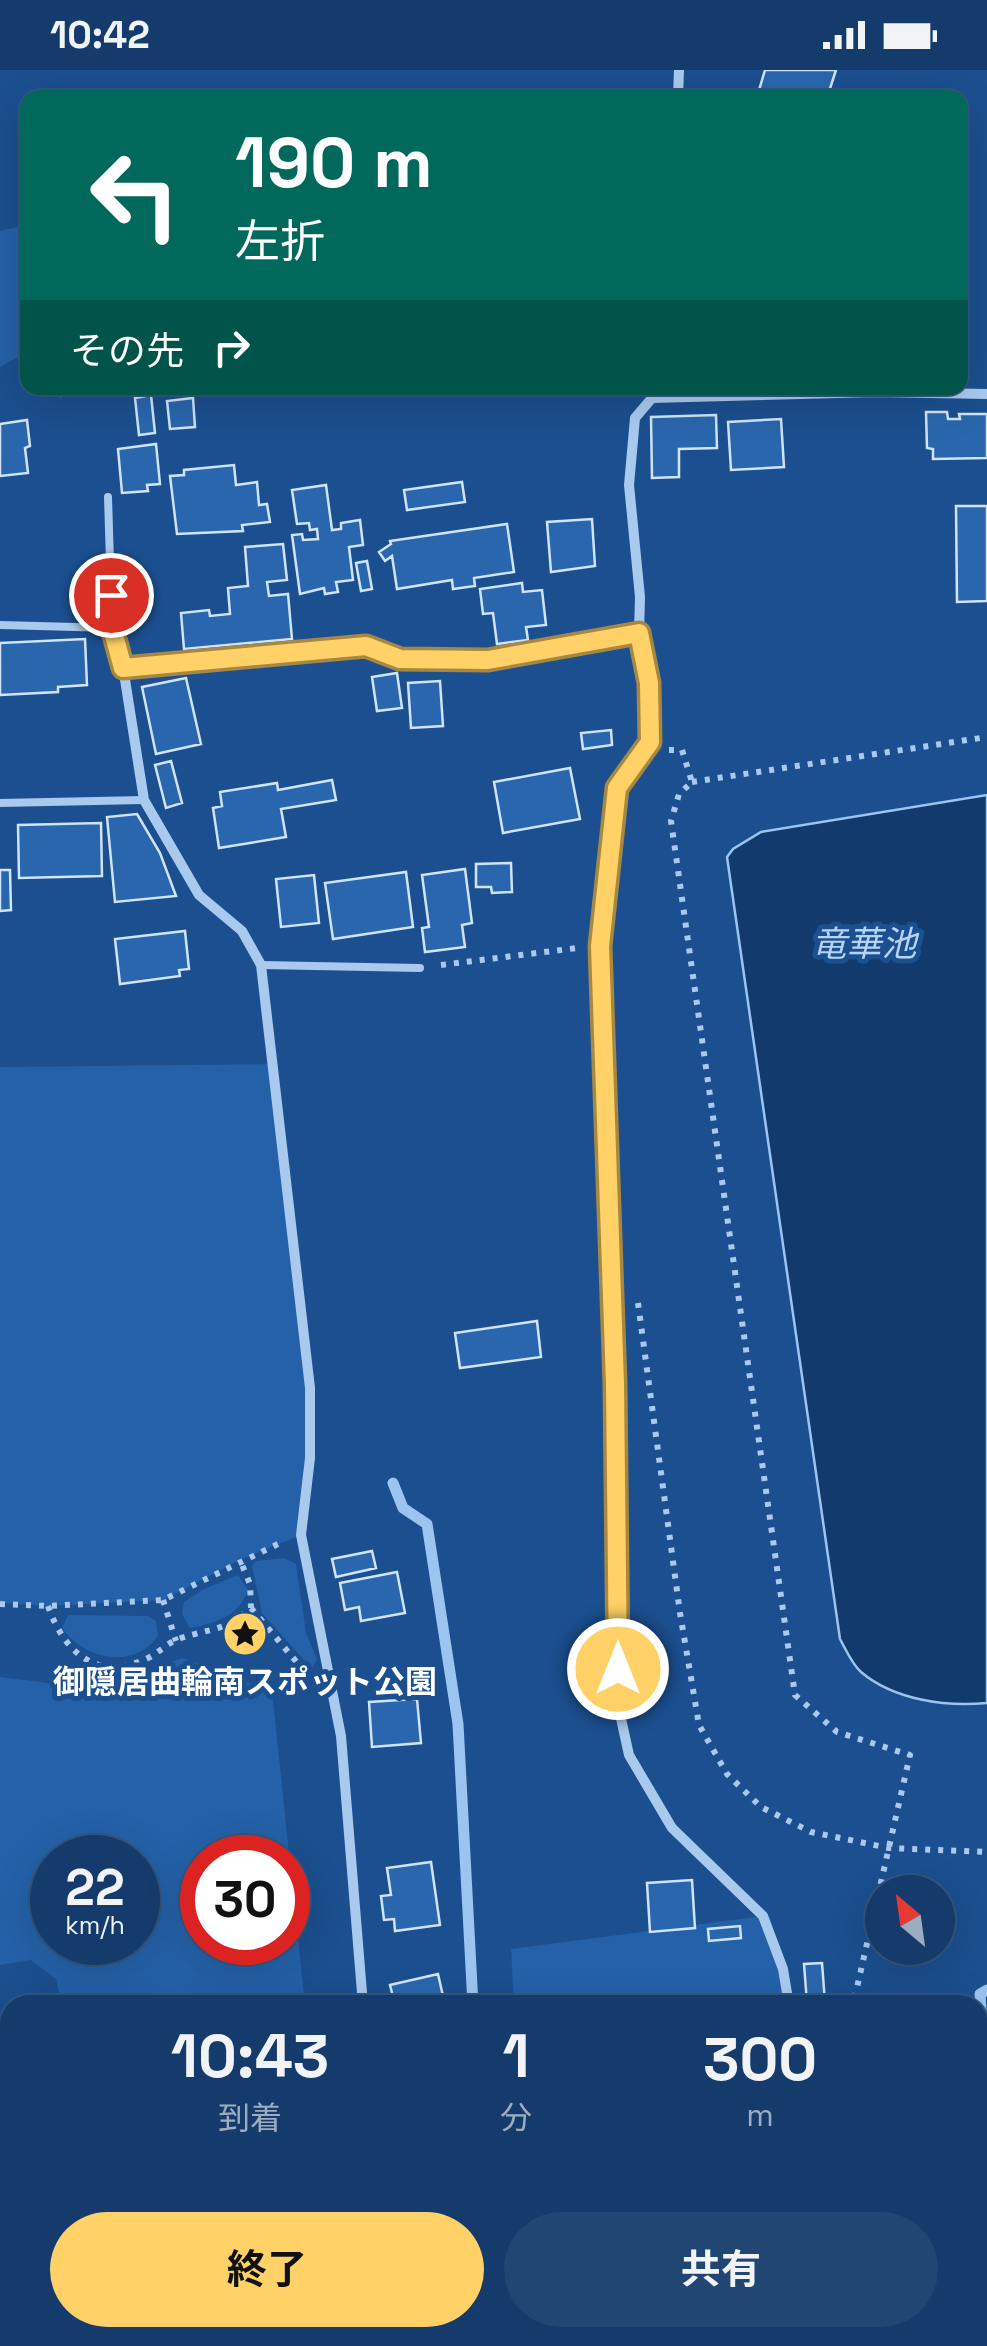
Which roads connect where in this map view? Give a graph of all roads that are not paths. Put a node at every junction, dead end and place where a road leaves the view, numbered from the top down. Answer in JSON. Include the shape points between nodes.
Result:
{"nodes":[{"id":1,"x":652,"y":395,"type":"edge"},
{"id":2,"x":108,"y":497,"type":"dead end"},
{"id":3,"x":0,"y":626,"type":"edge"},
{"id":4,"x":112,"y":628,"type":"junction"},
{"id":5,"x":639,"y":633,"type":"junction"},
{"id":6,"x":123,"y":668,"type":"junction"},
{"id":7,"x":144,"y":800,"type":"junction"},
{"id":8,"x":0,"y":803,"type":"edge"},
{"id":9,"x":262,"y":965,"type":"junction"},
{"id":10,"x":420,"y":968,"type":"road end"},
{"id":11,"x":362,"y":1995,"type":"edge"},
{"id":12,"x":787,"y":1995,"type":"edge"}],
"edges":[{"from":1,"to":5,"type":"street","via":[[635,418],[629,485]]},
{"from":2,"to":4,"type":"lane"},
{"from":3,"to":4,"type":"lane"},
{"from":4,"to":6,"type":"lane"},
{"from":5,"to":6,"type":"lane","via":[[488,660],[400,659],[366,646]]},
{"from":5,"to":12,"type":"street","via":[[650,742],[617,788],[600,946],[618,1704],[629,1755],[672,1828],[763,1916]]},
{"from":6,"to":7,"type":"street"},
{"from":7,"to":8,"type":"lane"},
{"from":7,"to":9,"type":"street","via":[[199,895],[242,931]]},
{"from":9,"to":10,"type":"lane"},
{"from":9,"to":11,"type":"street","via":[[310,1388],[301,1536],[341,1736]]}]}
